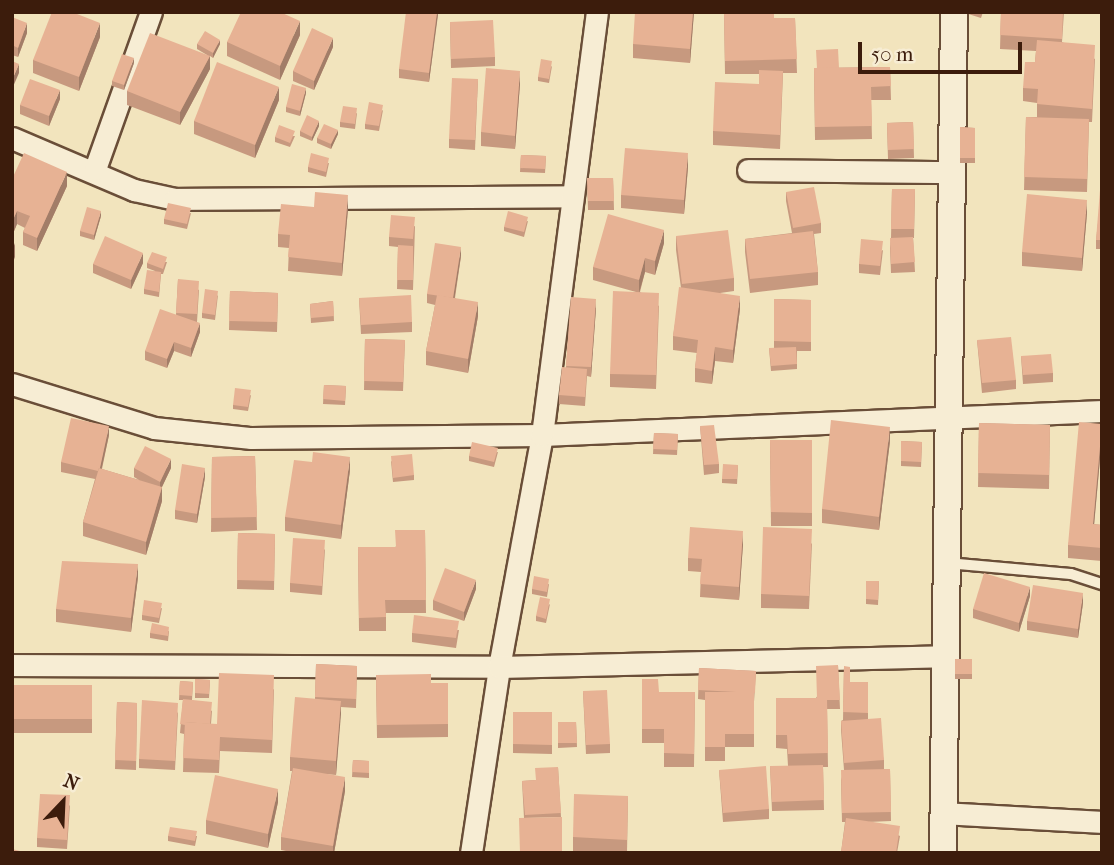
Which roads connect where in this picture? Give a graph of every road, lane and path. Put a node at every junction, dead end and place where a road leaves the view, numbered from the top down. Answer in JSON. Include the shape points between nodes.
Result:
{"nodes":[{"id":1,"x":151,"y":12,"type":"edge"},
{"id":2,"x":597,"y":12,"type":"edge"},
{"id":3,"x":954,"y":12,"type":"edge"},
{"id":4,"x":12,"y":138,"type":"edge"},
{"id":5,"x":95,"y":169,"type":"junction"},
{"id":6,"x":748,"y":170,"type":"dead end"},
{"id":7,"x":949,"y":172,"type":"junction"},
{"id":8,"x":572,"y":196,"type":"junction"},
{"id":9,"x":12,"y":384,"type":"edge"},
{"id":10,"x":1102,"y":411,"type":"edge"},
{"id":11,"x":946,"y":418,"type":"junction"},
{"id":12,"x":542,"y":435,"type":"junction"},
{"id":13,"x":944,"y":562,"type":"junction"},
{"id":14,"x":1102,"y":584,"type":"edge"},
{"id":15,"x":943,"y":656,"type":"junction"},
{"id":16,"x":12,"y":665,"type":"edge"},
{"id":17,"x":499,"y":667,"type":"junction"},
{"id":18,"x":943,"y":813,"type":"junction"},
{"id":19,"x":1102,"y":822,"type":"edge"},
{"id":20,"x":471,"y":853,"type":"edge"},
{"id":21,"x":943,"y":853,"type":"edge"}],
"edges":[{"from":1,"to":5,"type":"street"},
{"from":2,"to":8,"type":"street"},
{"from":3,"to":7,"type":"street"},
{"from":4,"to":5,"type":"street"},
{"from":5,"to":8,"type":"street","via":[[134,190],[175,199]]},
{"from":6,"to":7,"type":"street"},
{"from":7,"to":11,"type":"street"},
{"from":8,"to":12,"type":"street"},
{"from":9,"to":12,"type":"street","via":[[153,428],[251,438]]},
{"from":10,"to":11,"type":"street"},
{"from":11,"to":12,"type":"street"},
{"from":11,"to":13,"type":"street"},
{"from":12,"to":17,"type":"street"},
{"from":13,"to":14,"type":"lane","via":[[1071,574]]},
{"from":13,"to":15,"type":"street"},
{"from":15,"to":17,"type":"street"},
{"from":15,"to":18,"type":"street"},
{"from":16,"to":17,"type":"street"},
{"from":17,"to":20,"type":"street"},
{"from":18,"to":19,"type":"street"},
{"from":18,"to":21,"type":"street"}]}
